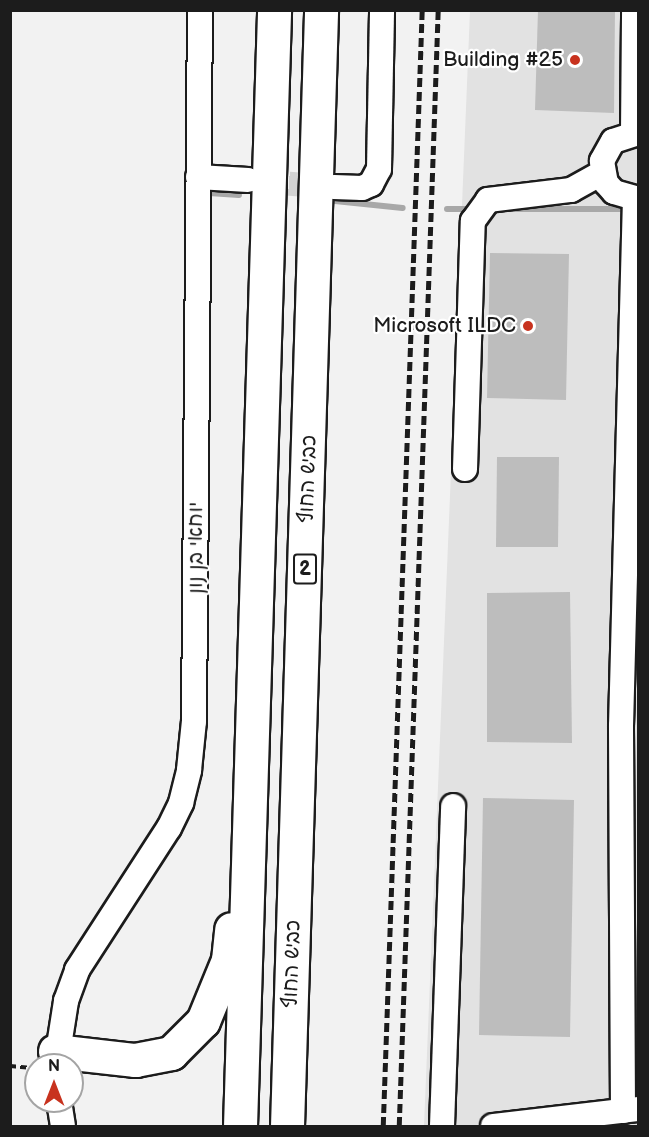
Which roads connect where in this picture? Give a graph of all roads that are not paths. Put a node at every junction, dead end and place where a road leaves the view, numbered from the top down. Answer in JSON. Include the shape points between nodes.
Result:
{"nodes":[{"id":1,"x":200,"y":10,"type":"edge"},
{"id":2,"x":274,"y":10,"type":"edge"},
{"id":3,"x":321,"y":10,"type":"edge"},
{"id":4,"x":382,"y":10,"type":"edge"},
{"id":5,"x":634,"y":10,"type":"edge"},
{"id":6,"x":636,"y":133,"type":"edge"},
{"id":7,"x":602,"y":172,"type":"junction"},
{"id":8,"x":198,"y":177,"type":"junction"},
{"id":9,"x":248,"y":180,"type":"tunnel mouth"},
{"id":10,"x":334,"y":187,"type":"tunnel mouth"},
{"id":11,"x":637,"y":199,"type":"edge"},
{"id":12,"x":465,"y":469,"type":"dead end"},
{"id":13,"x":635,"y":471,"type":"edge"},
{"id":14,"x":255,"y":715,"type":"junction"},
{"id":15,"x":453,"y":806,"type":"dead end"},
{"id":16,"x":52,"y":1053,"type":"edge"},
{"id":17,"x":84,"y":1061,"type":"edge"},
{"id":18,"x":631,"y":1110,"type":"edge"},
{"id":19,"x":240,"y":1126,"type":"edge"},
{"id":20,"x":287,"y":1126,"type":"edge"},
{"id":21,"x":442,"y":1126,"type":"edge"},
{"id":22,"x":493,"y":1126,"type":"edge"}],
"edges":[{"from":1,"to":8,"type":"street","name":"יוחאי בן נון"},
{"from":2,"to":14,"type":"highway"},
{"from":3,"to":20,"type":"highway","name":"כביש החוף","number":"2"},
{"from":4,"to":10,"type":"street","via":[[379,169],[371,184]]},
{"from":5,"to":6,"type":"street"},
{"from":6,"to":7,"type":"street","via":[[622,135],[605,150]]},
{"from":7,"to":11,"type":"street","via":[[614,192]]},
{"from":7,"to":12,"type":"street","via":[[571,190],[488,200],[473,221]]},
{"from":8,"to":9,"type":"street"},
{"from":8,"to":16,"type":"street","name":"יוחאי בן נון","via":[[194,720],[189,770],[181,803],[169,828],[77,970]]},
{"from":11,"to":13,"type":"street"},
{"from":13,"to":18,"type":"street","via":[[621,726]]},
{"from":14,"to":17,"type":"highway","via":[[228,960],[203,1021],[171,1053],[156,1059]]},
{"from":14,"to":19,"type":"highway"},
{"from":15,"to":21,"type":"street"},
{"from":18,"to":22,"type":"street"}]}
